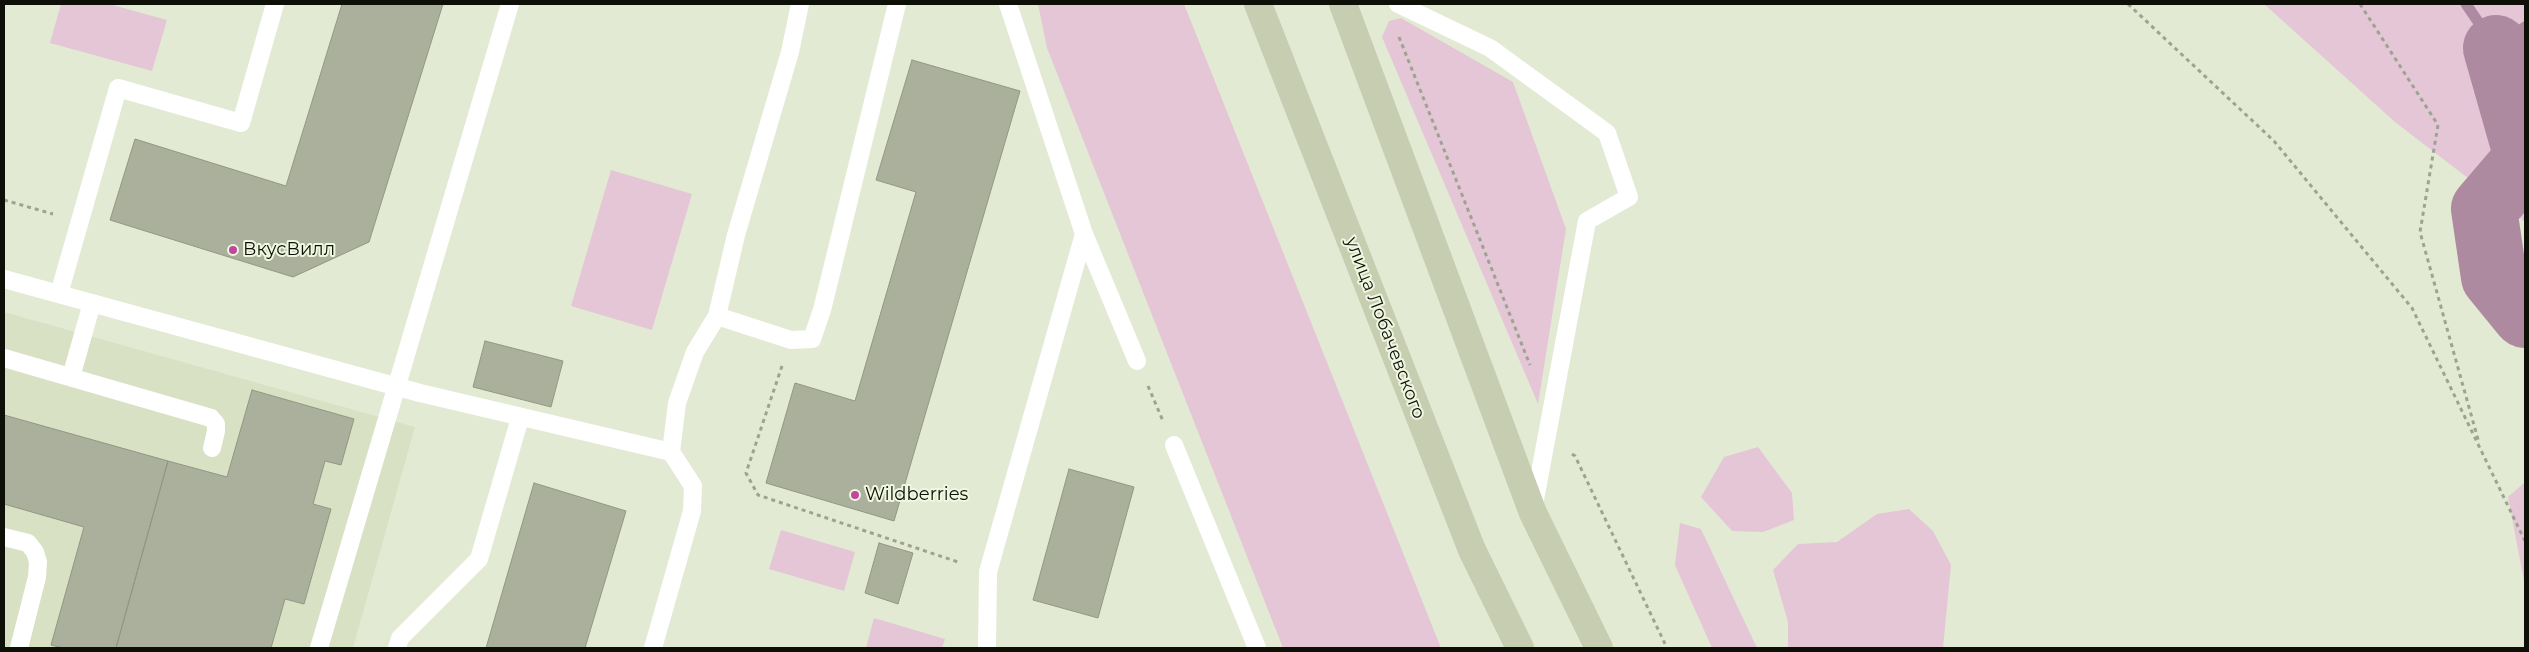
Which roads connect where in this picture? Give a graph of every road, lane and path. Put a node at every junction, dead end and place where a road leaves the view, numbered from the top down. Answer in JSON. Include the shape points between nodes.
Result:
{"nodes":[{"id":1,"x":275,"y":4,"type":"edge"},
{"id":2,"x":510,"y":4,"type":"edge"},
{"id":3,"x":800,"y":4,"type":"edge"},
{"id":4,"x":897,"y":4,"type":"edge"},
{"id":5,"x":1008,"y":4,"type":"edge"},
{"id":6,"x":1258,"y":4,"type":"edge"},
{"id":7,"x":1343,"y":4,"type":"edge"},
{"id":8,"x":1398,"y":4,"type":"edge"},
{"id":9,"x":2128,"y":4,"type":"edge"},
{"id":10,"x":2360,"y":4,"type":"edge"},
{"id":11,"x":1396,"y":32,"type":"dead end"},
{"id":12,"x":4,"y":200,"type":"edge"},
{"id":13,"x":80,"y":221,"type":"junction"},
{"id":14,"x":1084,"y":234,"type":"junction"},
{"id":15,"x":4,"y":279,"type":"edge"},
{"id":16,"x":59,"y":294,"type":"junction"},
{"id":17,"x":92,"y":303,"type":"junction"},
{"id":18,"x":717,"y":316,"type":"junction"},
{"id":19,"x":791,"y":340,"type":"junction"},
{"id":20,"x":4,"y":358,"type":"edge"},
{"id":21,"x":1137,"y":361,"type":"joint"},
{"id":22,"x":1534,"y":374,"type":"dead end"},
{"id":23,"x":71,"y":377,"type":"junction"},
{"id":24,"x":397,"y":386,"type":"junction"},
{"id":25,"x":520,"y":418,"type":"junction"},
{"id":26,"x":1547,"y":436,"type":"junction"},
{"id":27,"x":1174,"y":445,"type":"joint"},
{"id":28,"x":212,"y":448,"type":"dead end"},
{"id":29,"x":2482,"y":450,"type":"junction"},
{"id":30,"x":671,"y":452,"type":"junction"},
{"id":31,"x":1533,"y":513,"type":"junction"},
{"id":32,"x":4,"y":537,"type":"edge"},
{"id":33,"x":2525,"y":541,"type":"edge"},
{"id":34,"x":988,"y":572,"type":"junction"},
{"id":35,"x":19,"y":648,"type":"edge"},
{"id":36,"x":319,"y":648,"type":"edge"},
{"id":37,"x":397,"y":648,"type":"edge"},
{"id":38,"x":653,"y":648,"type":"edge"},
{"id":39,"x":987,"y":648,"type":"edge"},
{"id":40,"x":1257,"y":648,"type":"edge"},
{"id":41,"x":1520,"y":648,"type":"edge"},
{"id":42,"x":1599,"y":648,"type":"edge"},
{"id":43,"x":1666,"y":648,"type":"edge"}],
"edges":[{"from":1,"to":13,"type":"lane","via":[[240,123],[118,88]]},
{"from":2,"to":24,"type":"lane"},
{"from":3,"to":18,"type":"lane","via":[[790,52],[736,235]]},
{"from":4,"to":19,"type":"lane","via":[[822,310],[812,340]]},
{"from":5,"to":14,"type":"lane"},
{"from":6,"to":41,"type":"main road","name":"улица Лобачевского","via":[[1472,550]]},
{"from":7,"to":31,"type":"main road"},
{"from":8,"to":26,"type":"lane","via":[[1490,48],[1607,133],[1629,196],[1587,221]]},
{"from":9,"to":29,"type":"path","via":[[2274,140],[2412,308]]},
{"from":10,"to":29,"type":"path","via":[[2438,125],[2420,232]]},
{"from":11,"to":22,"type":"path"},
{"from":12,"to":13,"type":"path"},
{"from":13,"to":16,"type":"lane"},
{"from":14,"to":21,"type":"lane"},
{"from":14,"to":34,"type":"lane"},
{"from":15,"to":16,"type":"lane"},
{"from":16,"to":17,"type":"lane"},
{"from":17,"to":23,"type":"lane"},
{"from":17,"to":24,"type":"lane"},
{"from":18,"to":19,"type":"lane"},
{"from":18,"to":30,"type":"lane","via":[[695,352],[677,403]]},
{"from":19,"to":34,"type":"path","via":[[746,473],[758,495]]},
{"from":20,"to":23,"type":"lane"},
{"from":21,"to":27,"type":"path"},
{"from":23,"to":28,"type":"lane","via":[[211,418],[216,424]]},
{"from":24,"to":25,"type":"lane"},
{"from":24,"to":36,"type":"lane"},
{"from":25,"to":30,"type":"lane"},
{"from":25,"to":37,"type":"lane","via":[[479,559],[400,638]]},
{"from":26,"to":31,"type":"lane"},
{"from":26,"to":43,"type":"path","via":[[1575,456]]},
{"from":27,"to":40,"type":"lane"},
{"from":29,"to":33,"type":"path"},
{"from":30,"to":38,"type":"lane","via":[[693,486],[692,511]]},
{"from":31,"to":42,"type":"main road"},
{"from":32,"to":35,"type":"lane","via":[[28,543],[38,562]]},
{"from":34,"to":39,"type":"lane"}]}
